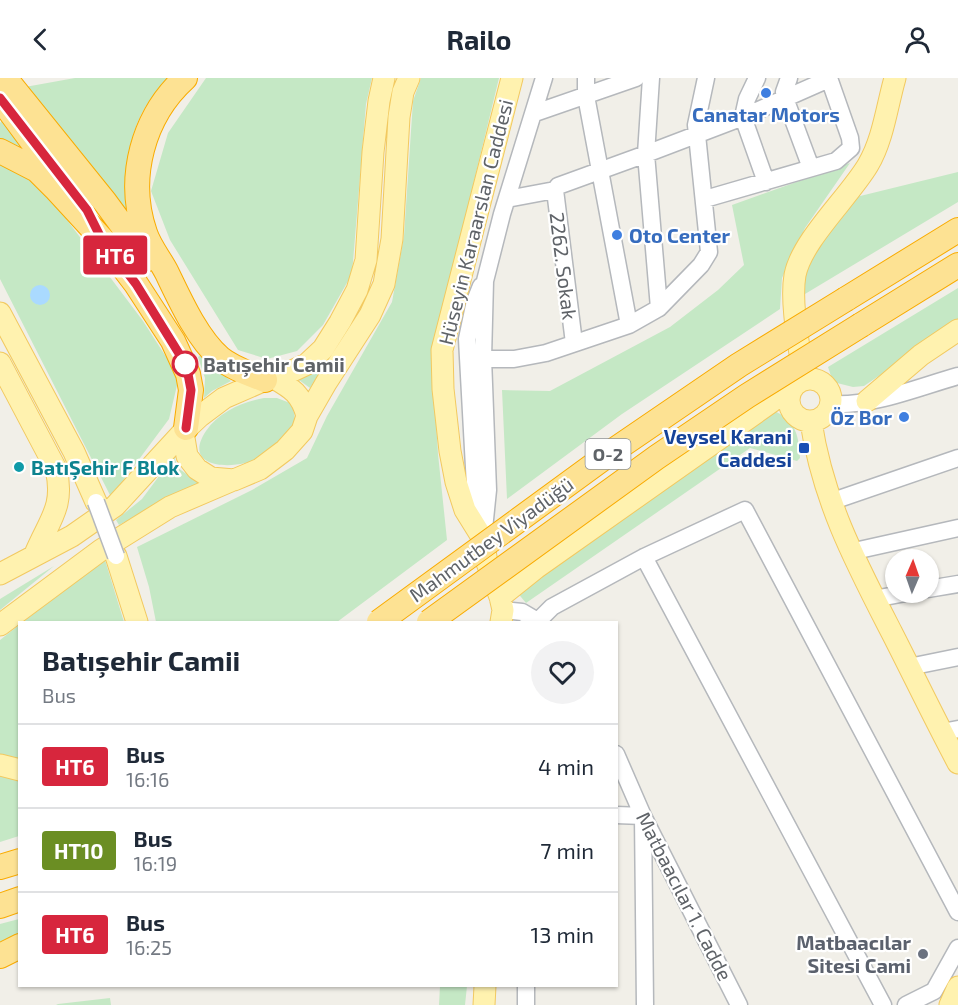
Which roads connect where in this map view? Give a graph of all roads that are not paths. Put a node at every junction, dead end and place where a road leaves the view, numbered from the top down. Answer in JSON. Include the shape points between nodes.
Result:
{"nodes":[{"id":1,"x":185,"y":78,"type":"edge"},
{"id":2,"x":384,"y":78,"type":"edge"},
{"id":3,"x":409,"y":78,"type":"edge"},
{"id":4,"x":512,"y":78,"type":"edge"},
{"id":5,"x":544,"y":78,"type":"edge"},
{"id":6,"x":586,"y":78,"type":"edge"},
{"id":7,"x":636,"y":78,"type":"edge"},
{"id":8,"x":651,"y":78,"type":"edge"},
{"id":9,"x":706,"y":78,"type":"edge"},
{"id":10,"x":757,"y":78,"type":"edge"},
{"id":11,"x":789,"y":78,"type":"edge"},
{"id":12,"x":829,"y":78,"type":"edge"},
{"id":13,"x":895,"y":78,"type":"edge"},
{"id":14,"x":8,"y":94,"type":"edge"},
{"id":15,"x":586,"y":96,"type":"junction"},
{"id":16,"x":785,"y":98,"type":"junction"},
{"id":17,"x":535,"y":113,"type":"junction"},
{"id":18,"x":743,"y":117,"type":"junction"},
{"id":19,"x":697,"y":134,"type":"junction"},
{"id":20,"x":0,"y":151,"type":"edge"},
{"id":21,"x":646,"y":154,"type":"junction"},
{"id":22,"x":811,"y":168,"type":"junction"},
{"id":23,"x":600,"y":170,"type":"junction"},
{"id":24,"x":766,"y":182,"type":"junction"},
{"id":25,"x":555,"y":190,"type":"junction"},
{"id":26,"x":507,"y":199,"type":"junction"},
{"id":27,"x":705,"y":199,"type":"junction"},
{"id":28,"x":958,"y":230,"type":"edge"},
{"id":29,"x":101,"y":238,"type":"junction"},
{"id":30,"x":958,"y":266,"type":"edge"},
{"id":31,"x":180,"y":300,"type":"junction"},
{"id":32,"x":659,"y":308,"type":"junction"},
{"id":33,"x":0,"y":313,"type":"edge"},
{"id":34,"x":629,"y":325,"type":"junction"},
{"id":35,"x":958,"y":330,"type":"edge"},
{"id":36,"x":574,"y":343,"type":"junction"},
{"id":37,"x":475,"y":358,"type":"junction"},
{"id":38,"x":0,"y":363,"type":"edge"},
{"id":39,"x":958,"y":376,"type":"edge"},
{"id":40,"x":268,"y":379,"type":"junction"},
{"id":41,"x":797,"y":387,"type":"junction"},
{"id":42,"x":867,"y":401,"type":"junction"},
{"id":43,"x":831,"y":404,"type":"junction"},
{"id":44,"x":306,"y":416,"type":"junction"},
{"id":45,"x":811,"y":422,"type":"junction"},
{"id":46,"x":184,"y":430,"type":"junction"},
{"id":47,"x":958,"y":458,"type":"edge"},
{"id":48,"x":234,"y":480,"type":"junction"},
{"id":49,"x":96,"y":502,"type":"joint"},
{"id":50,"x":830,"y":502,"type":"junction"},
{"id":51,"x":958,"y":528,"type":"edge"},
{"id":52,"x":483,"y":539,"type":"junction"},
{"id":53,"x":850,"y":552,"type":"junction"},
{"id":54,"x":35,"y":554,"type":"junction"},
{"id":55,"x":116,"y":556,"type":"joint"},
{"id":56,"x":644,"y":557,"type":"junction"},
{"id":57,"x":0,"y":574,"type":"edge"},
{"id":58,"x":958,"y":584,"type":"edge"},
{"id":59,"x":939,"y":587,"type":"edge"},
{"id":60,"x":885,"y":597,"type":"edge"},
{"id":61,"x":874,"y":599,"type":"junction"},
{"id":62,"x":501,"y":610,"type":"edge"},
{"id":63,"x":137,"y":621,"type":"edge"},
{"id":64,"x":380,"y":621,"type":"edge"},
{"id":65,"x":430,"y":621,"type":"edge"},
{"id":66,"x":536,"y":621,"type":"edge"},
{"id":67,"x":539,"y":621,"type":"edge"},
{"id":68,"x":0,"y":625,"type":"edge"},
{"id":69,"x":958,"y":657,"type":"edge"},
{"id":70,"x":909,"y":667,"type":"junction"},
{"id":71,"x":950,"y":731,"type":"edge"},
{"id":72,"x":618,"y":759,"type":"edge"},
{"id":73,"x":958,"y":763,"type":"edge"},
{"id":74,"x":0,"y":765,"type":"edge"},
{"id":75,"x":18,"y":770,"type":"edge"},
{"id":76,"x":618,"y":815,"type":"edge"},
{"id":77,"x":643,"y":816,"type":"junction"},
{"id":78,"x":18,"y":862,"type":"edge"},
{"id":79,"x":0,"y":867,"type":"edge"},
{"id":80,"x":18,"y":900,"type":"edge"},
{"id":81,"x":0,"y":906,"type":"edge"},
{"id":82,"x":958,"y":912,"type":"edge"},
{"id":83,"x":18,"y":947,"type":"edge"},
{"id":84,"x":958,"y":948,"type":"edge"},
{"id":85,"x":0,"y":956,"type":"edge"},
{"id":86,"x":485,"y":987,"type":"edge"},
{"id":87,"x":526,"y":987,"type":"edge"},
{"id":88,"x":958,"y":987,"type":"edge"},
{"id":89,"x":484,"y":1005,"type":"edge"},
{"id":90,"x":526,"y":1005,"type":"edge"},
{"id":91,"x":645,"y":1005,"type":"edge"},
{"id":92,"x":739,"y":1005,"type":"edge"},
{"id":93,"x":883,"y":1005,"type":"edge"},
{"id":94,"x":906,"y":1005,"type":"edge"},
{"id":95,"x":950,"y":1005,"type":"edge"}],
"edges":[{"from":1,"to":31,"type":"highway","via":[[156,114],[142,145],[138,166],[144,231]]},
{"from":2,"to":40,"type":"main road","via":[[373,152],[366,260],[357,290],[322,349],[307,364]]},
{"from":3,"to":44,"type":"main road","via":[[399,117],[392,239],[384,284],[370,315]]},
{"from":4,"to":52,"type":"main road","name":"Hüseyin Karaarslan Caddesi","via":[[442,350],[443,389],[456,482],[465,510]]},
{"from":5,"to":17,"type":"street"},
{"from":6,"to":15,"type":"street"},
{"from":7,"to":15,"type":"street"},
{"from":8,"to":21,"type":"street"},
{"from":9,"to":19,"type":"street"},
{"from":10,"to":18,"type":"street"},
{"from":11,"to":16,"type":"street","via":[[783,92]]},
{"from":12,"to":16,"type":"street"},
{"from":12,"to":22,"type":"street","via":[[851,148],[836,161]]},
{"from":13,"to":41,"type":"main road","via":[[868,165],[809,245],[795,274]]},
{"from":14,"to":29,"type":"highway","via":[[34,144],[87,210]]},
{"from":14,"to":31,"type":"highway"},
{"from":15,"to":17,"type":"street"},
{"from":15,"to":23,"type":"street"},
{"from":16,"to":18,"type":"street"},
{"from":16,"to":22,"type":"street"},
{"from":17,"to":26,"type":"street"},
{"from":18,"to":19,"type":"street"},
{"from":18,"to":24,"type":"street"},
{"from":19,"to":21,"type":"street"},
{"from":19,"to":27,"type":"street"},
{"from":20,"to":29,"type":"highway","via":[[37,170]]},
{"from":21,"to":23,"type":"street"},
{"from":21,"to":32,"type":"street"},
{"from":22,"to":24,"type":"street"},
{"from":23,"to":25,"type":"street"},
{"from":23,"to":34,"type":"street"},
{"from":24,"to":27,"type":"street"},
{"from":25,"to":26,"type":"street"},
{"from":25,"to":36,"type":"street","name":"2262. Sokak"},
{"from":26,"to":37,"type":"street","via":[[485,280]]},
{"from":27,"to":32,"type":"street","via":[[709,252],[702,265]]},
{"from":28,"to":64,"type":"highway","name":"Mahmutbey Viyadüğü","number":"O-2","bridge":true,"via":[[739,365],[613,451]]},
{"from":29,"to":46,"type":"highway","via":[[136,284],[183,360],[191,390]]},
{"from":30,"to":65,"type":"highway","name":"Mahmutbey Viyadüğü","number":"O-2","bridge":true,"via":[[747,396]]},
{"from":31,"to":40,"type":"highway","via":[[221,358]]},
{"from":32,"to":34,"type":"street"},
{"from":33,"to":49,"type":"main road","via":[[74,452]]},
{"from":34,"to":36,"type":"street"},
{"from":35,"to":42,"type":"main road","via":[[921,355]]},
{"from":36,"to":37,"type":"street","via":[[514,358]]},
{"from":37,"to":52,"type":"street","via":[[488,490]]},
{"from":38,"to":54,"type":"main road","via":[[56,469],[59,483],[58,507]]},
{"from":39,"to":42,"type":"street"},
{"from":40,"to":44,"type":"main road","via":[[297,394]]},
{"from":40,"to":46,"type":"main road","via":[[224,399]]},
{"from":41,"to":43,"type":"main road","via":[[818,381],[824,384]]},
{"from":41,"to":45,"type":"main road","via":[[788,400],[793,413]]},
{"from":41,"to":62,"type":"main road","via":[[536,568]]},
{"from":42,"to":43,"type":"street"},
{"from":43,"to":45,"type":"main road","via":[[824,416]]},
{"from":44,"to":48,"type":"main road","via":[[302,431],[285,450],[260,469]]},
{"from":45,"to":50,"type":"main road"},
{"from":46,"to":48,"type":"main road","via":[[187,456],[197,469],[211,478]]},
{"from":46,"to":54,"type":"main road","via":[[115,506],[72,536]]},
{"from":47,"to":50,"type":"street"},
{"from":48,"to":68,"type":"main road","via":[[170,507],[77,567]]},
{"from":49,"to":55,"type":"street","bridge":true},
{"from":50,"to":53,"type":"main road"},
{"from":51,"to":53,"type":"street"},
{"from":52,"to":62,"type":"main road"},
{"from":53,"to":61,"type":"main road"},
{"from":54,"to":57,"type":"main road"},
{"from":55,"to":63,"type":"main road"},
{"from":56,"to":67,"type":"street","via":[[552,607]]},
{"from":56,"to":82,"type":"street","via":[[745,510]]},
{"from":56,"to":93,"type":"street"},
{"from":58,"to":59,"type":"street"},
{"from":60,"to":61,"type":"street"},
{"from":61,"to":70,"type":"main road"},
{"from":62,"to":66,"type":"street","via":[[522,612]]},
{"from":69,"to":70,"type":"street"},
{"from":70,"to":71,"type":"main road"},
{"from":71,"to":73,"type":"main road"},
{"from":72,"to":77,"type":"street","name":"Matbaacılar 1. Cadde"},
{"from":74,"to":75,"type":"main road"},
{"from":76,"to":77,"type":"street"},
{"from":77,"to":91,"type":"street"},
{"from":77,"to":92,"type":"street","name":"Matbaacılar 1. Cadde"},
{"from":78,"to":79,"type":"highway"},
{"from":80,"to":81,"type":"highway"},
{"from":83,"to":85,"type":"highway"},
{"from":84,"to":94,"type":"street","via":[[934,991]]},
{"from":86,"to":89,"type":"main road"},
{"from":87,"to":90,"type":"street"},
{"from":88,"to":95,"type":"main road"}]}
